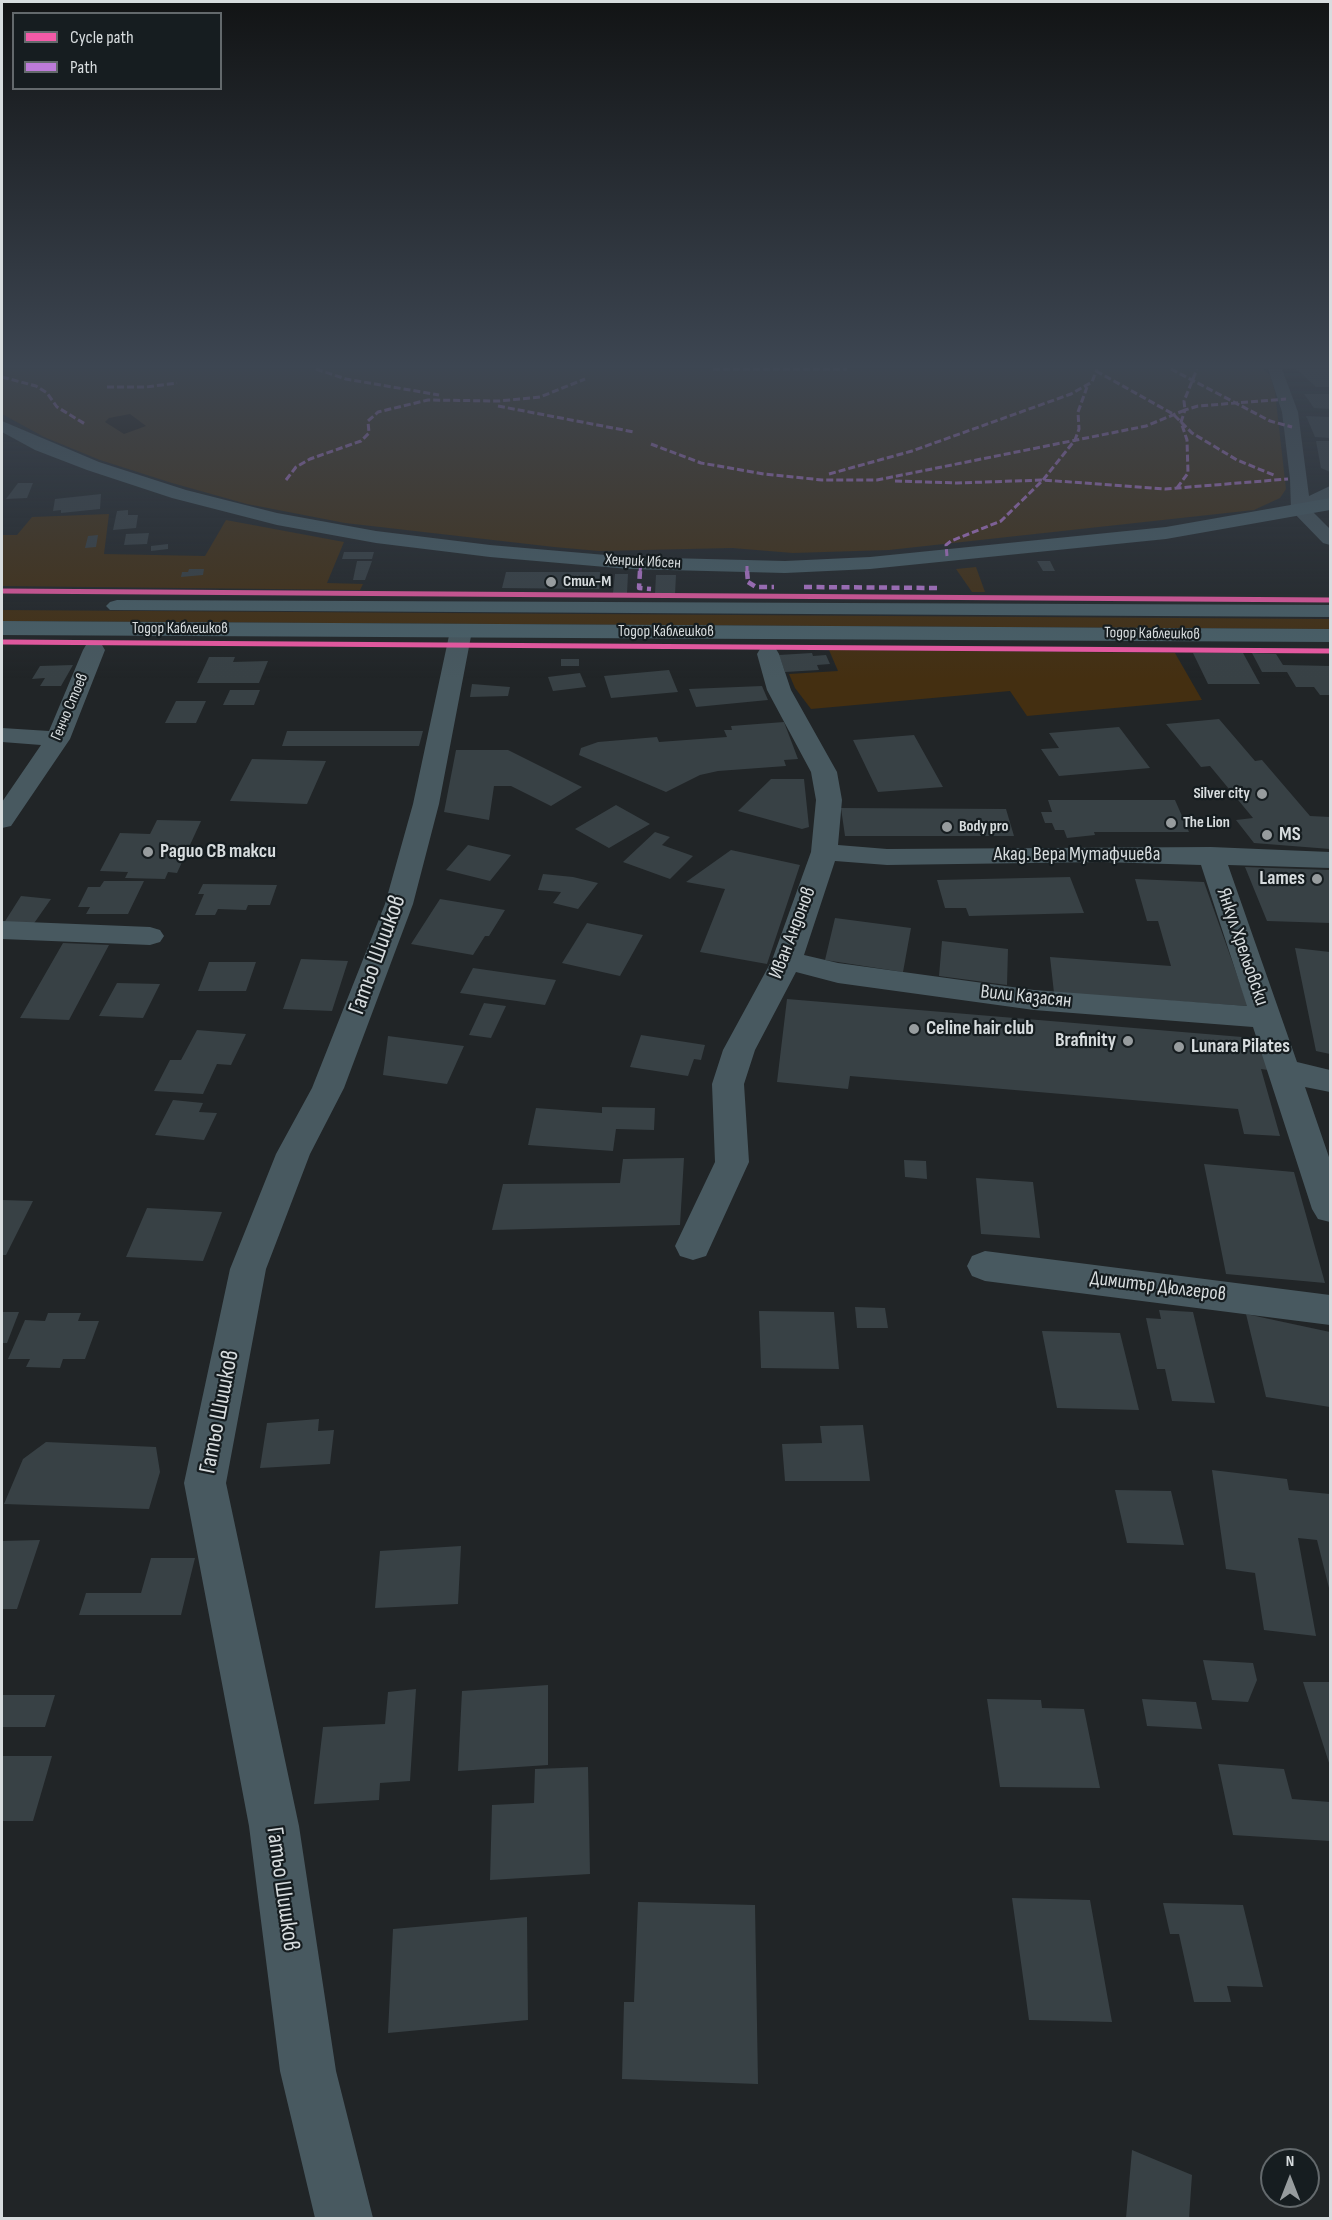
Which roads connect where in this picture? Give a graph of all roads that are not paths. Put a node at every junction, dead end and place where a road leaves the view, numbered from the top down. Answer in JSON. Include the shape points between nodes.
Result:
{"nodes":[{"id":1,"x":113,"y":473,"type":"edge"},
{"id":2,"x":1298,"y":473,"type":"edge"},
{"id":3,"x":1330,"y":491,"type":"edge"},
{"id":4,"x":1330,"y":504,"type":"edge"},
{"id":5,"x":1300,"y":510,"type":"junction"},
{"id":6,"x":1330,"y":539,"type":"edge"},
{"id":7,"x":2,"y":605,"type":"edge"},
{"id":8,"x":1330,"y":611,"type":"edge"},
{"id":9,"x":2,"y":628,"type":"edge"},
{"id":10,"x":461,"y":631,"type":"junction"},
{"id":11,"x":1330,"y":636,"type":"edge"},
{"id":12,"x":94,"y":650,"type":"dead end"},
{"id":13,"x":768,"y":654,"type":"dead end"},
{"id":14,"x":2,"y":735,"type":"edge"},
{"id":15,"x":58,"y":739,"type":"junction"},
{"id":16,"x":2,"y":820,"type":"edge"},
{"id":17,"x":824,"y":852,"type":"junction"},
{"id":18,"x":1211,"y":855,"type":"junction"},
{"id":19,"x":1330,"y":860,"type":"edge"},
{"id":20,"x":2,"y":930,"type":"edge"},
{"id":21,"x":150,"y":936,"type":"dead end"},
{"id":22,"x":787,"y":960,"type":"junction"},
{"id":23,"x":1267,"y":1018,"type":"junction"},
{"id":24,"x":1285,"y":1071,"type":"junction"},
{"id":25,"x":1330,"y":1081,"type":"edge"},
{"id":26,"x":1330,"y":1209,"type":"edge"},
{"id":27,"x":693,"y":1246,"type":"dead end"},
{"id":28,"x":985,"y":1266,"type":"dead end"},
{"id":29,"x":1330,"y":1310,"type":"edge"},
{"id":30,"x":344,"y":2218,"type":"edge"}],
"edges":[{"from":1,"to":5,"type":"main road","name":"Хенрик Ибсен","via":[[277,519],[376,537],[629,563],[785,567],[870,563],[1166,533]]},
{"from":2,"to":5,"type":"street"},
{"from":3,"to":5,"type":"street","name":"Хенрик Ибсен"},
{"from":4,"to":5,"type":"main road","name":"Хенрик Ибсен"},
{"from":5,"to":6,"type":"street"},
{"from":7,"to":8,"type":"main road","name":"Тодор Каблешков"},
{"from":9,"to":10,"type":"main road","name":"Тодор Каблешков"},
{"from":10,"to":11,"type":"main road","name":"Тодор Каблешков"},
{"from":10,"to":30,"type":"street","name":"Гатьо Шишков","via":[[426,804],[399,903],[328,1088],[293,1154],[248,1269],[205,1483],[274,1826],[308,2072]]},
{"from":12,"to":15,"type":"street","name":"Генчо Стоев"},
{"from":13,"to":17,"type":"street","name":"Иван Андонов","via":[[779,690],[824,772],[828,800]]},
{"from":14,"to":15,"type":"street"},
{"from":15,"to":16,"type":"street","name":"Генчо Стоев"},
{"from":17,"to":18,"type":"street","name":"Акад. Вера Мутафчиева","via":[[887,857]]},
{"from":17,"to":22,"type":"street","name":"Иван Андонов"},
{"from":18,"to":19,"type":"street","name":"Акад. Вера Мутафчиева"},
{"from":18,"to":23,"type":"street","name":"Янкул Хрельовски"},
{"from":20,"to":21,"type":"street"},
{"from":22,"to":23,"type":"street","name":"Вили Казасян","via":[[838,973],[1034,1000]]},
{"from":22,"to":27,"type":"street","name":"Иван Андонов","via":[[739,1050],[731,1073],[728,1084],[732,1162]]},
{"from":23,"to":24,"type":"street","name":"Янкул Хрельовски"},
{"from":24,"to":25,"type":"street"},
{"from":24,"to":26,"type":"street","name":"Янкул Хрельовски"},
{"from":28,"to":29,"type":"street","name":"Димитър Дюлгеров"}]}
